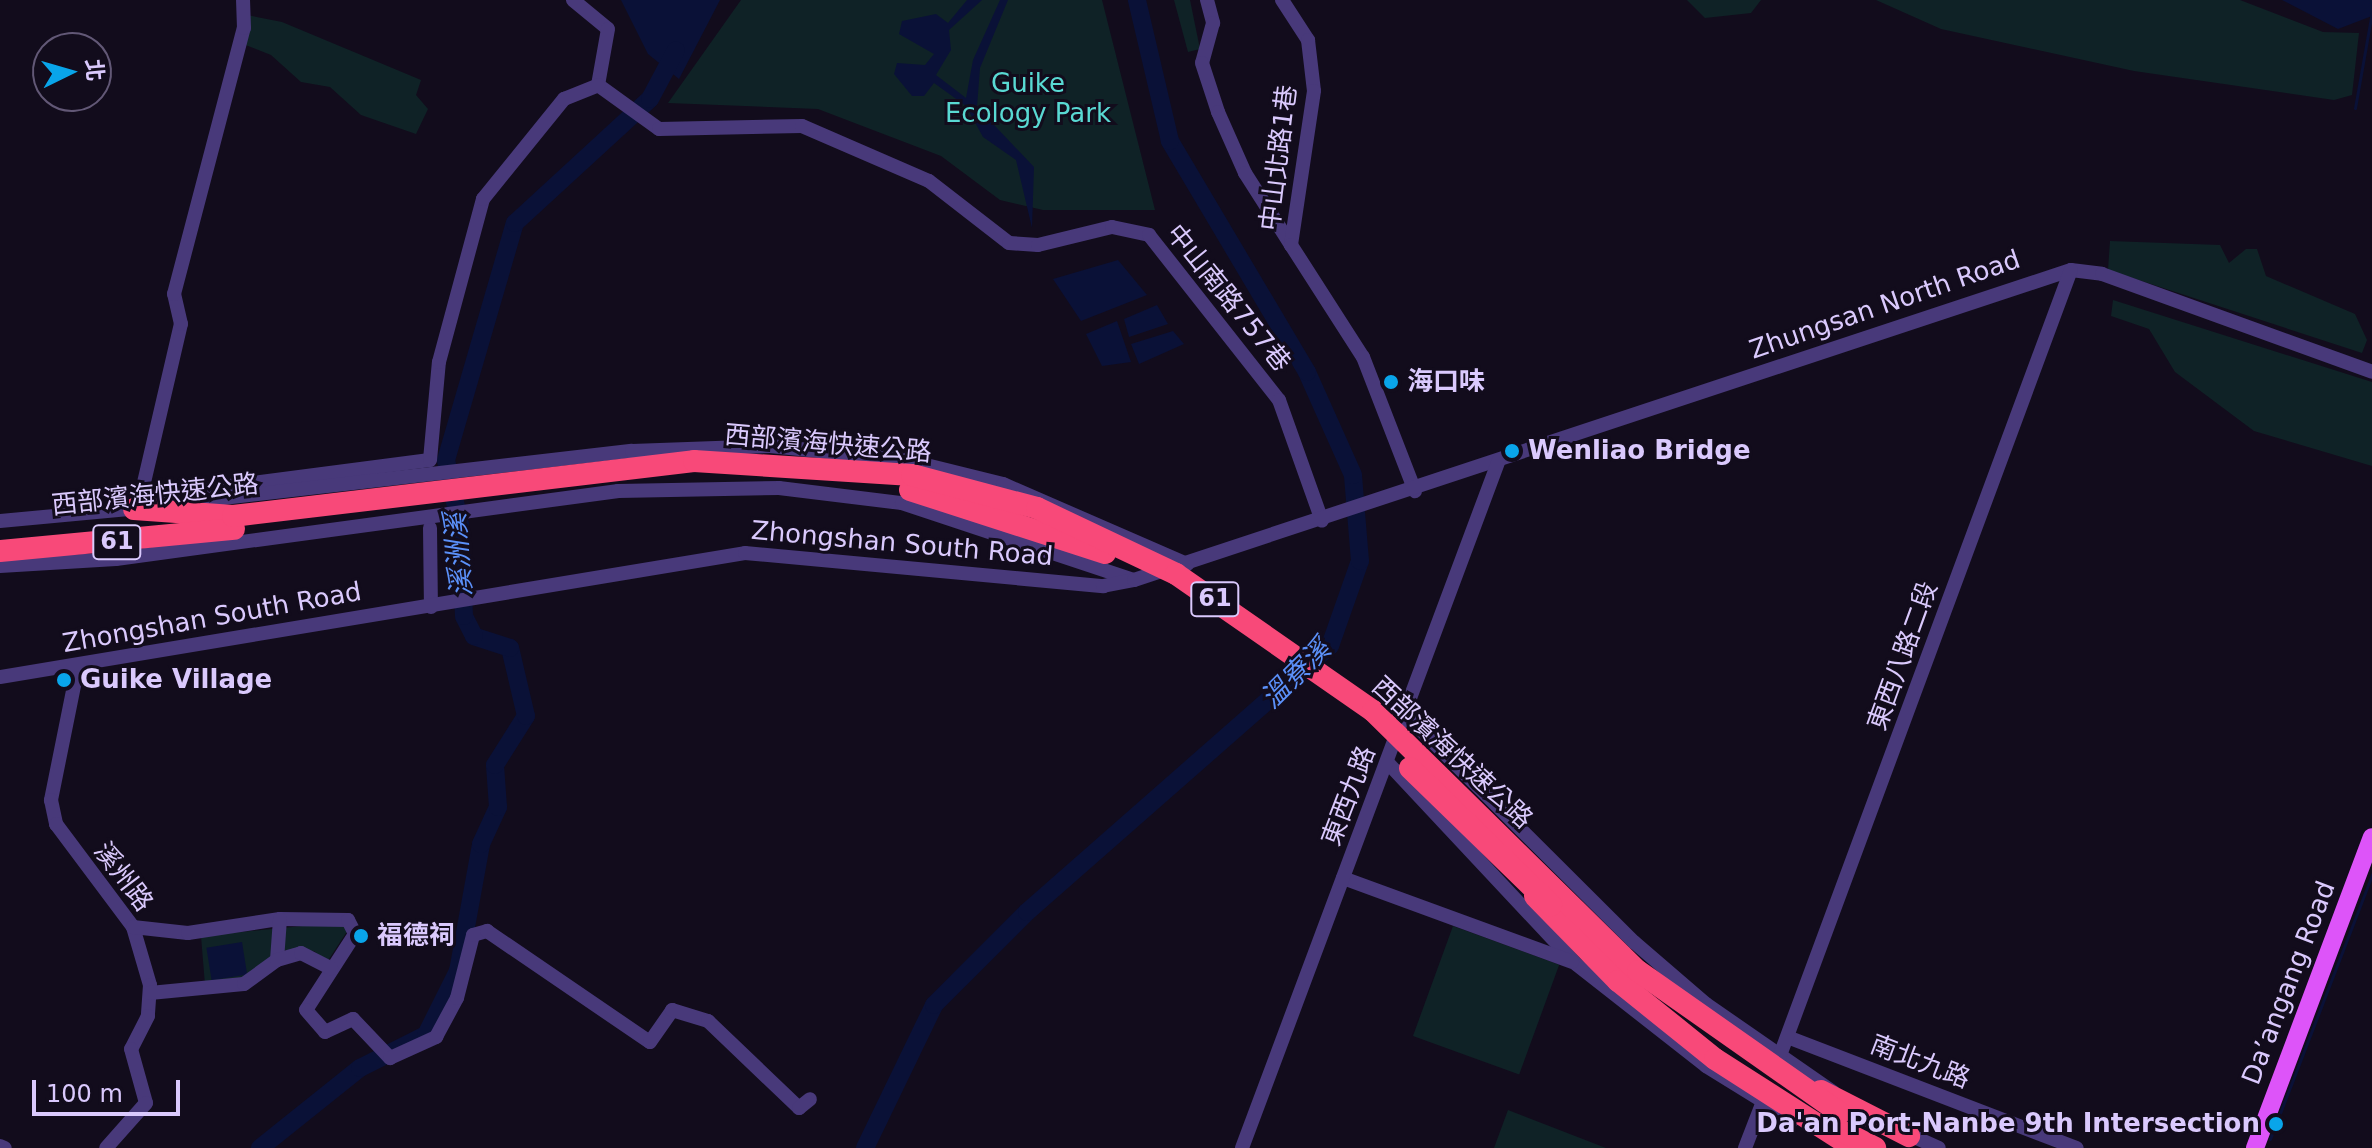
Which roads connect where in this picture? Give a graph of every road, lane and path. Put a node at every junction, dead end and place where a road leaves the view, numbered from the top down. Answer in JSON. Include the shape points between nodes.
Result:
{"nodes":[{"id":1,"x":243,"y":0,"type":"edge"},
{"id":2,"x":573,"y":0,"type":"edge"},
{"id":3,"x":1207,"y":0,"type":"edge"},
{"id":4,"x":1282,"y":0,"type":"edge"},
{"id":5,"x":598,"y":85,"type":"junction"},
{"id":6,"x":1291,"y":245,"type":"junction"},
{"id":7,"x":2071,"y":270,"type":"junction"},
{"id":8,"x":2370,"y":366,"type":"edge"},
{"id":9,"x":1499,"y":460,"type":"junction"},
{"id":10,"x":1415,"y":491,"type":"junction"},
{"id":11,"x":140,"y":503,"type":"junction"},
{"id":12,"x":0,"y":521,"type":"edge"},
{"id":13,"x":431,"y":521,"type":"junction"},
{"id":14,"x":1322,"y":521,"type":"junction"},
{"id":15,"x":234,"y":522,"type":"junction"},
{"id":16,"x":0,"y":537,"type":"edge"},
{"id":17,"x":0,"y":551,"type":"edge"},
{"id":18,"x":141,"y":555,"type":"junction"},
{"id":19,"x":1187,"y":564,"type":"junction"},
{"id":20,"x":0,"y":566,"type":"edge"},
{"id":21,"x":1134,"y":580,"type":"junction"},
{"id":22,"x":431,"y":607,"type":"junction"},
{"id":23,"x":78,"y":666,"type":"junction"},
{"id":24,"x":0,"y":677,"type":"edge"},
{"id":25,"x":1404,"y":713,"type":"junction"},
{"id":26,"x":1388,"y":763,"type":"junction"},
{"id":27,"x":2372,"y":837,"type":"edge"},
{"id":28,"x":1511,"y":858,"type":"junction"},
{"id":29,"x":1343,"y":878,"type":"junction"},
{"id":30,"x":280,"y":919,"type":"junction"},
{"id":31,"x":133,"y":927,"type":"junction"},
{"id":32,"x":277,"y":960,"type":"junction"},
{"id":33,"x":1576,"y":964,"type":"junction"},
{"id":34,"x":331,"y":968,"type":"junction"},
{"id":35,"x":150,"y":993,"type":"junction"},
{"id":36,"x":1790,"y":1038,"type":"junction"},
{"id":37,"x":1779,"y":1058,"type":"junction"},
{"id":38,"x":810,"y":1099,"type":"dead end"},
{"id":39,"x":1762,"y":1104,"type":"junction"},
{"id":40,"x":1836,"y":1119,"type":"junction"},
{"id":41,"x":1912,"y":1142,"type":"edge"},
{"id":42,"x":106,"y":1148,"type":"edge"},
{"id":43,"x":1242,"y":1148,"type":"edge"},
{"id":44,"x":1745,"y":1148,"type":"edge"},
{"id":45,"x":1847,"y":1148,"type":"edge"},
{"id":46,"x":1854,"y":1148,"type":"edge"},
{"id":47,"x":1875,"y":1148,"type":"edge"},
{"id":48,"x":1939,"y":1148,"type":"edge"},
{"id":49,"x":2077,"y":1148,"type":"edge"},
{"id":50,"x":2255,"y":1148,"type":"edge"}],
"edges":[{"from":1,"to":11,"type":"street","via":[[244,28],[174,294],[181,324]]},
{"from":2,"to":5,"type":"street","via":[[608,29]]},
{"from":3,"to":6,"type":"street","via":[[1213,23],[1202,63],[1218,112],[1245,173]]},
{"from":4,"to":6,"type":"street","name":"中山北路1巷","via":[[1308,40],[1314,91]]},
{"from":5,"to":11,"type":"street","via":[[564,99],[483,199],[439,362],[430,460]]},
{"from":5,"to":14,"type":"street","name":"中山南路757巷","via":[[659,129],[802,126],[929,181],[1009,243],[1038,245],[1112,227],[1149,235],[1279,400]]},
{"from":6,"to":10,"type":"street","name":"中山北路1巷","via":[[1363,357]]},
{"from":7,"to":8,"type":"street","name":"Zhungsan North Road","via":[[2102,274]]},
{"from":7,"to":9,"type":"street","name":"Zhungsan North Road"},
{"from":7,"to":36,"type":"street","name":"東西八路二段"},
{"from":9,"to":10,"type":"street","name":"Zhungsan North Road"},
{"from":9,"to":25,"type":"street","name":"東西九路"},
{"from":10,"to":14,"type":"street","name":"Zhungsan North Road"},
{"from":11,"to":12,"type":"street"},
{"from":11,"to":15,"type":"highway"},
{"from":11,"to":19,"type":"street","via":[[693,446],[906,460],[1065,505]]},
{"from":13,"to":18,"type":"street"},
{"from":13,"to":21,"type":"street","via":[[480,509],[618,491],[779,488],[902,503]]},
{"from":13,"to":22,"type":"street"},
{"from":14,"to":19,"type":"street","name":"Zhongshan South Road"},
{"from":15,"to":16,"type":"highway","name":"西部濱海快速公路","number":"61"},
{"from":15,"to":17,"type":"highway","name":"西部濱海快速公路","number":"61"},
{"from":15,"to":18,"type":"highway"},
{"from":15,"to":28,"type":"highway","name":"西部濱海快速公路","number":"61","bridge":true,"via":[[694,461],[912,475],[1037,508],[1176,574],[1373,711]]},
{"from":18,"to":20,"type":"street"},
{"from":19,"to":21,"type":"street","name":"Zhongshan South Road"},
{"from":21,"to":22,"type":"street","name":"Zhongshan South Road","via":[[1103,586],[745,553]]},
{"from":22,"to":23,"type":"street","name":"Zhongshan South Road"},
{"from":23,"to":24,"type":"street","name":"Zhongshan South Road"},
{"from":23,"to":31,"type":"street","name":"溪州路","via":[[51,800],[62,834]]},
{"from":25,"to":26,"type":"street","name":"東西九路"},
{"from":25,"to":37,"type":"street","via":[[1592,904]]},
{"from":26,"to":29,"type":"street","name":"東西九路"},
{"from":26,"to":33,"type":"street"},
{"from":27,"to":50,"type":"main road","name":"Da’angang Road"},
{"from":28,"to":40,"type":"highway","name":"西部濱海快速公路","number":"61","bridge":true,"via":[[1638,971]]},
{"from":28,"to":41,"type":"highway","via":[[1671,985],[1817,1089]]},
{"from":28,"to":46,"type":"highway","via":[[1618,981],[1782,1108]]},
{"from":29,"to":33,"type":"street"},
{"from":29,"to":43,"type":"street","name":"東西九路"},
{"from":30,"to":31,"type":"street","via":[[188,933]]},
{"from":30,"to":32,"type":"street"},
{"from":30,"to":34,"type":"street","via":[[348,920],[355,934]]},
{"from":31,"to":35,"type":"street","name":"溪州路"},
{"from":32,"to":34,"type":"street","via":[[301,953]]},
{"from":32,"to":35,"type":"street","via":[[244,984]]},
{"from":33,"to":39,"type":"street"},
{"from":34,"to":38,"type":"street","via":[[306,1010],[325,1032],[353,1019],[396,1057],[436,1037],[457,998],[473,935],[487,931],[650,1042],[672,1010],[708,1021],[799,1108]]},
{"from":35,"to":42,"type":"street","via":[[131,1049],[146,1103]]},
{"from":36,"to":37,"type":"street","name":"東西八路二段"},
{"from":36,"to":49,"type":"street","name":"南北九路"},
{"from":37,"to":41,"type":"street"},
{"from":39,"to":44,"type":"street"},
{"from":39,"to":45,"type":"street"},
{"from":40,"to":41,"type":"highway","name":"西部濱海快速公路","number":"61"},
{"from":40,"to":47,"type":"highway","name":"西部濱海快速公路","number":"61"},
{"from":41,"to":48,"type":"street"}]}
